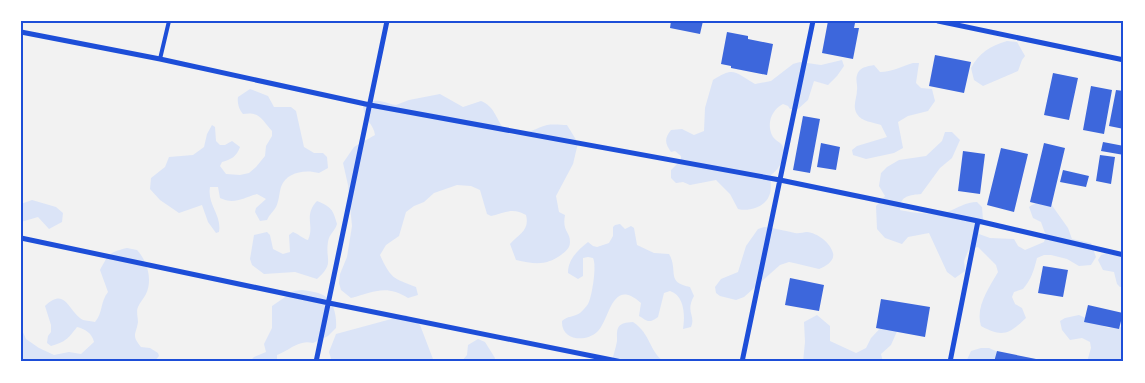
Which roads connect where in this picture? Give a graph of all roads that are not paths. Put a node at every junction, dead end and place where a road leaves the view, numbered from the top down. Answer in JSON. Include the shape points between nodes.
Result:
{"nodes":[{"id":1,"x":169,"y":21,"type":"edge"},
{"id":2,"x":387,"y":21,"type":"edge"},
{"id":3,"x":813,"y":21,"type":"edge"},
{"id":4,"x":938,"y":21,"type":"edge"},
{"id":5,"x":21,"y":32,"type":"edge"},
{"id":6,"x":160,"y":59,"type":"junction"},
{"id":7,"x":1124,"y":60,"type":"edge"},
{"id":8,"x":370,"y":105,"type":"junction"},
{"id":9,"x":780,"y":180,"type":"junction"},
{"id":10,"x":978,"y":221,"type":"junction"},
{"id":11,"x":21,"y":238,"type":"edge"},
{"id":12,"x":1124,"y":255,"type":"edge"},
{"id":13,"x":329,"y":303,"type":"junction"},
{"id":14,"x":316,"y":362,"type":"edge"},
{"id":15,"x":622,"y":362,"type":"edge"},
{"id":16,"x":742,"y":362,"type":"edge"},
{"id":17,"x":950,"y":362,"type":"edge"}],
"edges":[{"from":1,"to":6,"type":"lane"},
{"from":2,"to":8,"type":"street"},
{"from":3,"to":9,"type":"street"},
{"from":4,"to":7,"type":"street"},
{"from":5,"to":6,"type":"street"},
{"from":6,"to":8,"type":"street"},
{"from":8,"to":9,"type":"street"},
{"from":8,"to":13,"type":"street"},
{"from":9,"to":10,"type":"street"},
{"from":9,"to":16,"type":"street"},
{"from":10,"to":12,"type":"street"},
{"from":10,"to":17,"type":"street"},
{"from":11,"to":13,"type":"street"},
{"from":13,"to":14,"type":"street"},
{"from":13,"to":15,"type":"street"}]}
